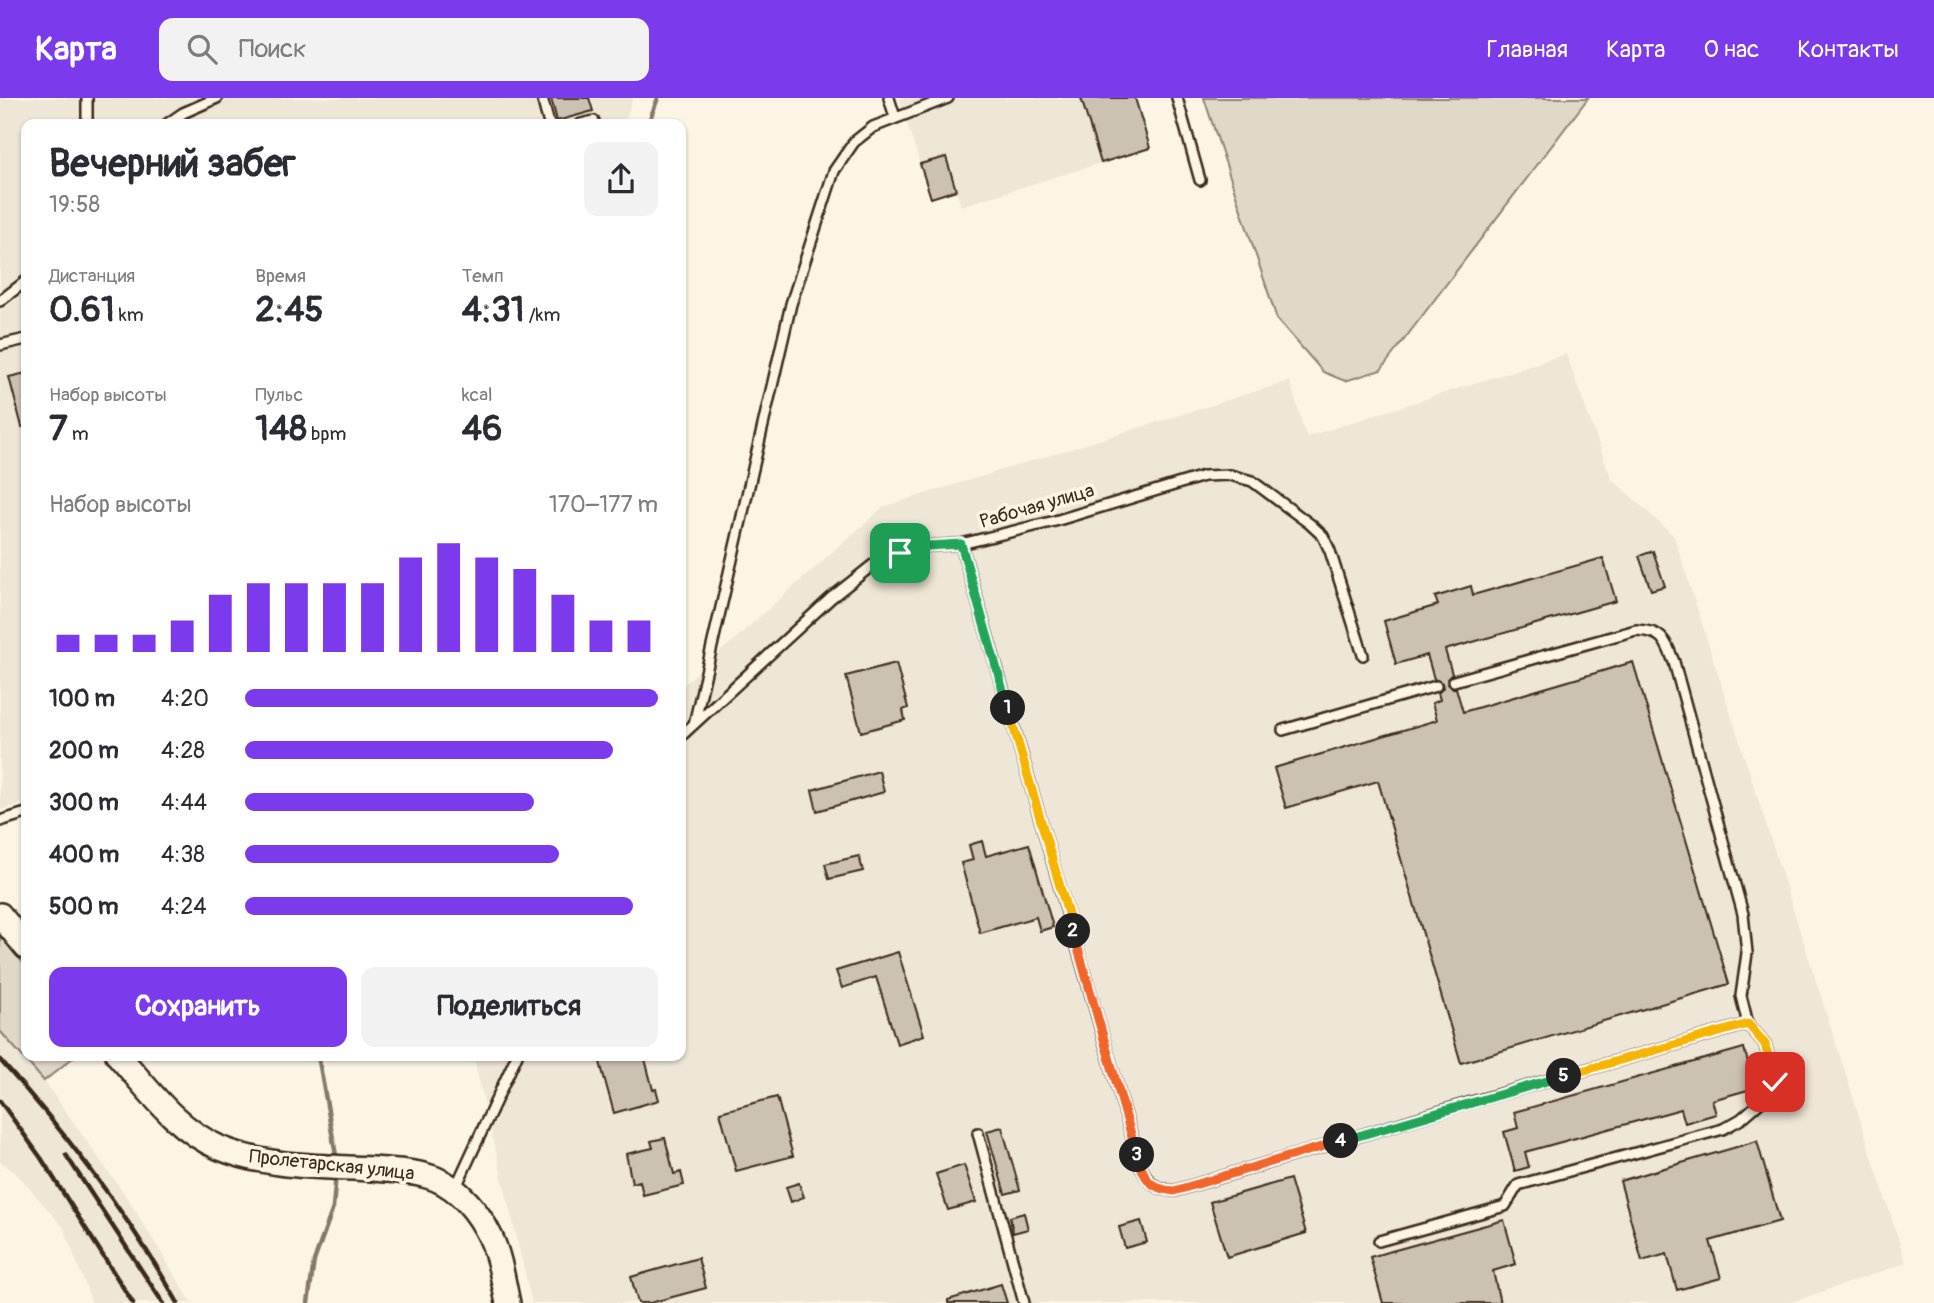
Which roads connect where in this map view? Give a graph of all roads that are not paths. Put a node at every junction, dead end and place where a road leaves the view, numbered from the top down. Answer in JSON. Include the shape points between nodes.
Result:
{"nodes":[{"id":1,"x":87,"y":98,"type":"edge"},
{"id":2,"x":217,"y":98,"type":"edge"},
{"id":3,"x":542,"y":98,"type":"edge"},
{"id":4,"x":889,"y":98,"type":"edge"},
{"id":5,"x":948,"y":98,"type":"edge"},
{"id":6,"x":1177,"y":98,"type":"edge"},
{"id":7,"x":895,"y":117,"type":"junction"},
{"id":8,"x":86,"y":119,"type":"edge"},
{"id":9,"x":174,"y":119,"type":"edge"},
{"id":10,"x":548,"y":119,"type":"edge"},
{"id":11,"x":1200,"y":180,"type":"dead end"},
{"id":12,"x":21,"y":286,"type":"edge"},
{"id":13,"x":0,"y":301,"type":"edge"},
{"id":14,"x":21,"y":340,"type":"edge"},
{"id":15,"x":0,"y":345,"type":"edge"},
{"id":16,"x":961,"y":544,"type":"junction"},
{"id":17,"x":1363,"y":655,"type":"dead end"},
{"id":18,"x":1454,"y":681,"type":"dead end"},
{"id":19,"x":1436,"y":687,"type":"dead end"},
{"id":20,"x":695,"y":722,"type":"junction"},
{"id":21,"x":1283,"y":730,"type":"dead end"},
{"id":22,"x":686,"y":731,"type":"edge"},
{"id":23,"x":21,"y":815,"type":"edge"},
{"id":24,"x":0,"y":821,"type":"edge"},
{"id":25,"x":0,"y":915,"type":"edge"},
{"id":26,"x":21,"y":941,"type":"edge"},
{"id":27,"x":1748,"y":1024,"type":"junction"},
{"id":28,"x":123,"y":1061,"type":"edge"},
{"id":29,"x":514,"y":1061,"type":"edge"},
{"id":30,"x":978,"y":1133,"type":"dead end"},
{"id":31,"x":454,"y":1190,"type":"junction"},
{"id":32,"x":1379,"y":1241,"type":"dead end"},
{"id":33,"x":508,"y":1303,"type":"edge"},
{"id":34,"x":1024,"y":1303,"type":"edge"}],
"edges":[{"from":1,"to":8,"type":"lane"},
{"from":2,"to":9,"type":"lane"},
{"from":3,"to":10,"type":"lane"},
{"from":4,"to":7,"type":"lane"},
{"from":5,"to":7,"type":"lane"},
{"from":6,"to":11,"type":"lane"},
{"from":7,"to":20,"type":"lane","via":[[854,142],[834,170],[824,200],[791,304]]},
{"from":12,"to":13,"type":"lane"},
{"from":14,"to":15,"type":"lane"},
{"from":16,"to":17,"type":"lane","name":"Рабочая улица","via":[[1204,476],[1230,475],[1252,481],[1323,536]]},
{"from":16,"to":20,"type":"lane","name":"Рабочая улица","via":[[928,546],[874,564]]},
{"from":16,"to":27,"type":"lane","via":[[1140,1165],[1147,1180],[1159,1190],[1174,1191]]},
{"from":18,"to":27,"type":"lane","via":[[1636,630],[1653,630],[1666,642],[1743,914],[1747,953],[1741,996]]},
{"from":19,"to":21,"type":"lane"},
{"from":20,"to":22,"type":"lane","name":"Рабочая улица"},
{"from":23,"to":24,"type":"lane"},
{"from":25,"to":26,"type":"street"},
{"from":27,"to":32,"type":"lane","via":[[1765,1044],[1775,1082],[1771,1093],[1741,1119],[1723,1129],[1518,1185],[1505,1206]]},
{"from":28,"to":31,"type":"street","name":"Пролетарская улица","via":[[176,1120],[218,1147],[262,1160],[411,1172],[437,1179]]},
{"from":29,"to":31,"type":"lane"},
{"from":30,"to":34,"type":"lane"},
{"from":31,"to":33,"type":"street","via":[[471,1205],[492,1239]]}]}
